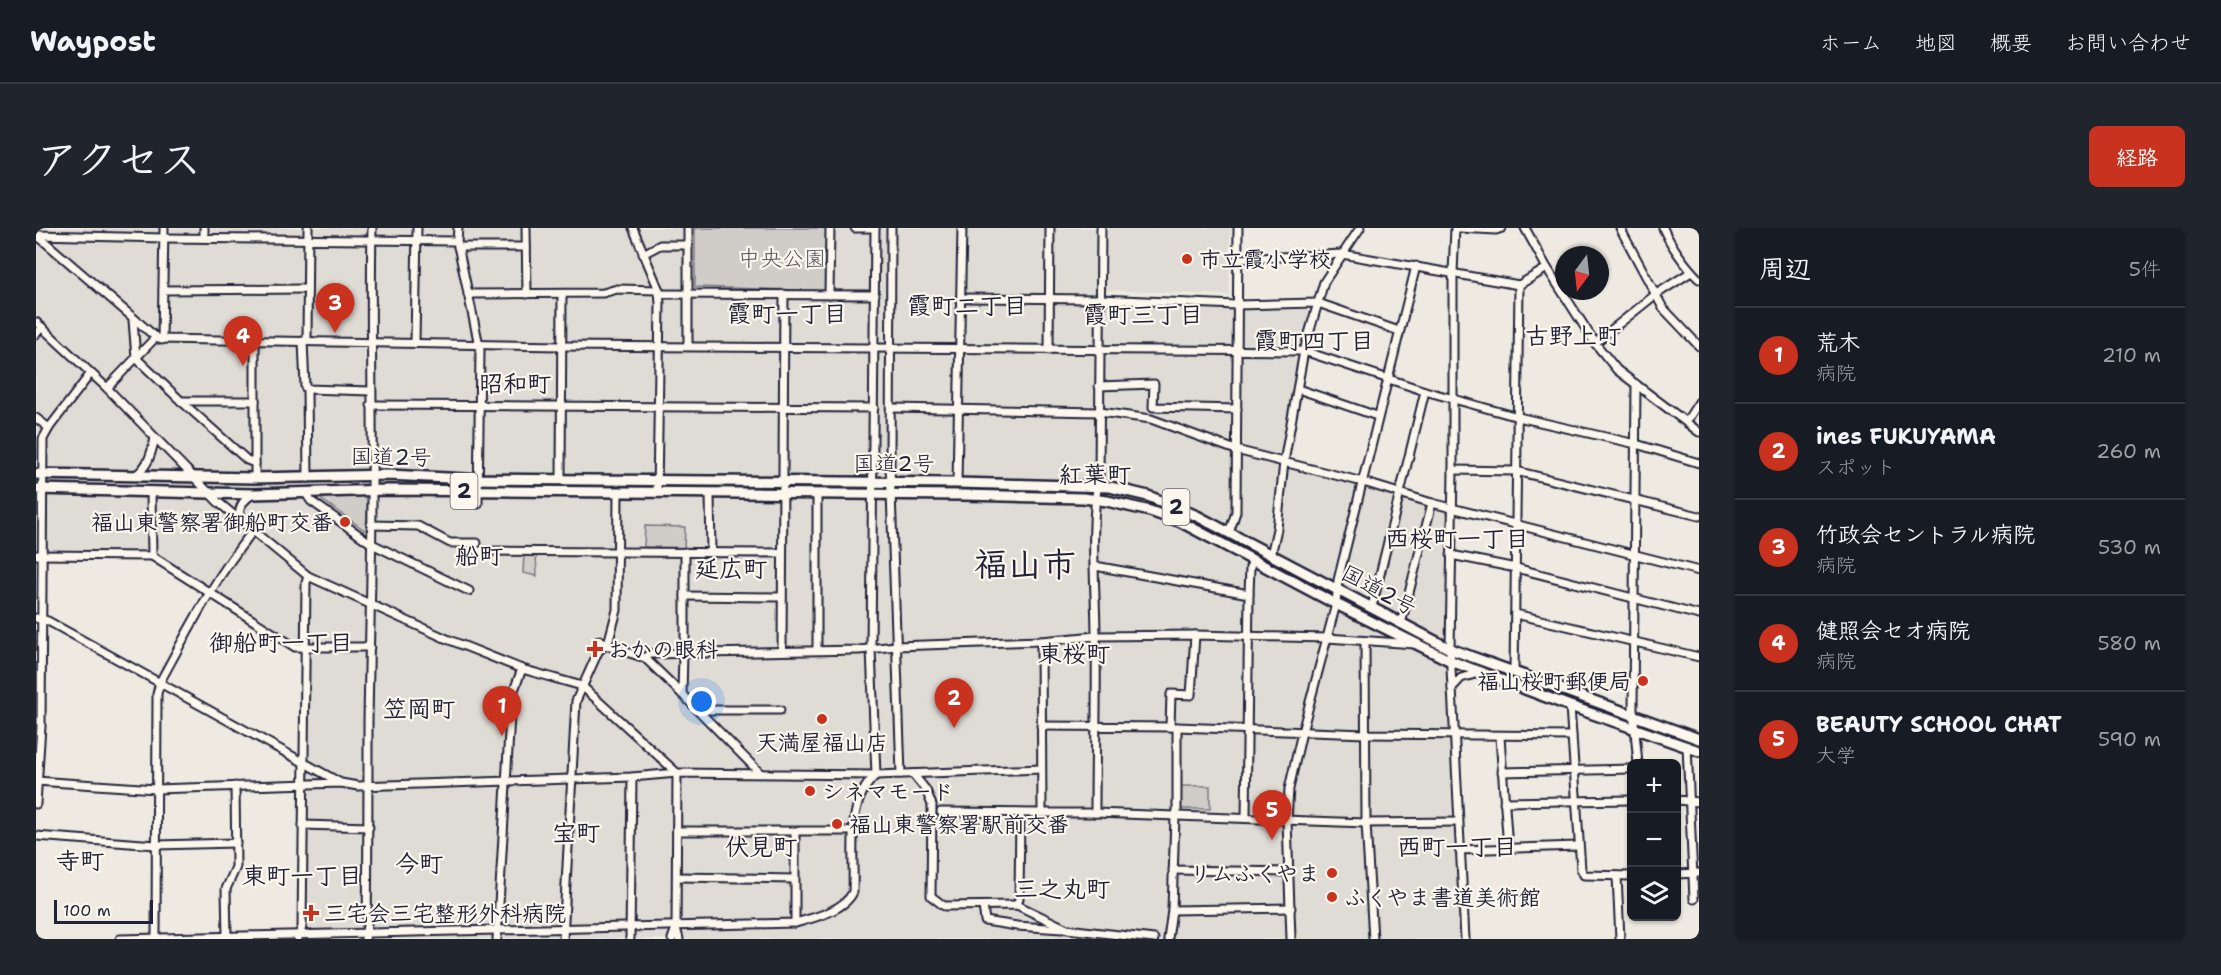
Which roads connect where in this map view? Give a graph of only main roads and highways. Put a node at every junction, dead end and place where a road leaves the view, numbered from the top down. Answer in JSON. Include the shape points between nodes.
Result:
{"nodes":[{"id":1,"x":40,"y":474,"type":"edge"},
{"id":2,"x":40,"y":489,"type":"edge"},
{"id":3,"x":1699,"y":739,"type":"edge"},
{"id":4,"x":1699,"y":751,"type":"edge"}],
"edges":[{"from":1,"to":3,"type":"highway","name":"国道2号","number":"2","via":[[1098,485],[1148,496],[1197,516],[1449,649]]},
{"from":2,"to":4,"type":"highway","name":"国道2号","number":"2","via":[[253,494],[478,491],[963,495],[1096,500],[1181,522],[1450,661]]}]}
